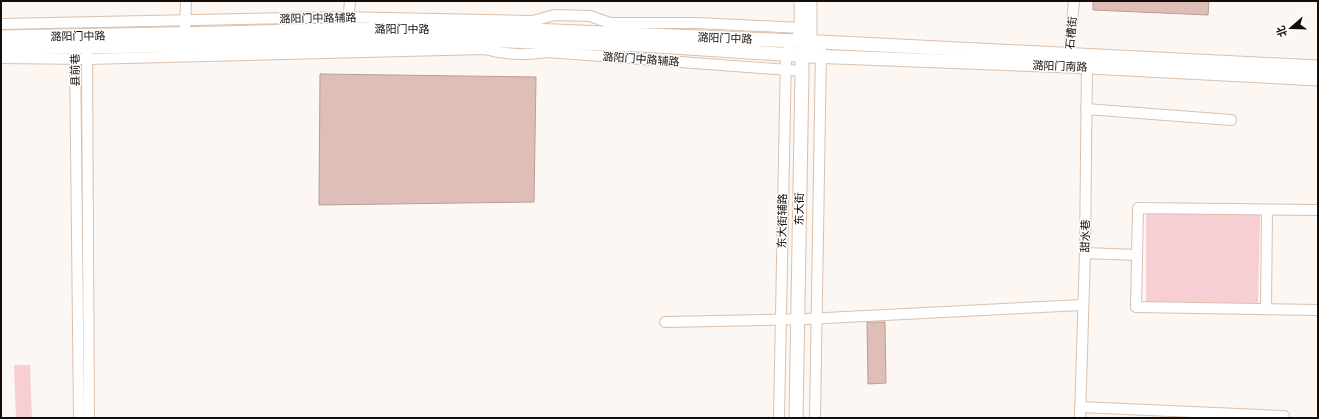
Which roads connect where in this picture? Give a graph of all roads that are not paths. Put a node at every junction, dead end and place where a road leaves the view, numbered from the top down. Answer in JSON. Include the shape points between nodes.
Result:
{"nodes":[{"id":1,"x":186,"y":1,"type":"edge"},
{"id":2,"x":350,"y":1,"type":"edge"},
{"id":3,"x":801,"y":1,"type":"edge"},
{"id":4,"x":810,"y":1,"type":"edge"},
{"id":5,"x":1074,"y":1,"type":"edge"},
{"id":6,"x":1,"y":24,"type":"edge"},
{"id":7,"x":348,"y":29,"type":"junction"},
{"id":8,"x":185,"y":33,"type":"junction"},
{"id":9,"x":1,"y":37,"type":"edge"},
{"id":10,"x":807,"y":37,"type":"junction"},
{"id":11,"x":1,"y":48,"type":"edge"},
{"id":12,"x":81,"y":50,"type":"junction"},
{"id":13,"x":786,"y":54,"type":"junction"},
{"id":14,"x":811,"y":56,"type":"junction"},
{"id":15,"x":1,"y":58,"type":"edge"},
{"id":16,"x":1069,"y":60,"type":"junction"},
{"id":17,"x":1087,"y":61,"type":"junction"},
{"id":18,"x":1318,"y":67,"type":"edge"},
{"id":19,"x":785,"y":70,"type":"junction"},
{"id":20,"x":802,"y":71,"type":"junction"},
{"id":21,"x":1318,"y":79,"type":"edge"},
{"id":22,"x":1086,"y":109,"type":"junction"},
{"id":23,"x":1231,"y":120,"type":"dead end"},
{"id":24,"x":1267,"y":210,"type":"junction"},
{"id":25,"x":1318,"y":210,"type":"edge"},
{"id":26,"x":1085,"y":253,"type":"junction"},
{"id":27,"x":1136,"y":255,"type":"junction"},
{"id":28,"x":1082,"y":305,"type":"junction"},
{"id":29,"x":1266,"y":309,"type":"junction"},
{"id":30,"x":1318,"y":310,"type":"edge"},
{"id":31,"x":780,"y":319,"type":"junction"},
{"id":32,"x":807,"y":319,"type":"junction"},
{"id":33,"x":665,"y":322,"type":"dead end"},
{"id":34,"x":1080,"y":407,"type":"junction"},
{"id":35,"x":1284,"y":416,"type":"dead end"},
{"id":36,"x":79,"y":418,"type":"edge"},
{"id":37,"x":89,"y":418,"type":"edge"},
{"id":38,"x":779,"y":418,"type":"edge"},
{"id":39,"x":796,"y":418,"type":"edge"},
{"id":40,"x":804,"y":418,"type":"edge"},
{"id":41,"x":815,"y":418,"type":"edge"},
{"id":42,"x":1080,"y":418,"type":"edge"}],
"edges":[{"from":1,"to":8,"type":"street"},
{"from":2,"to":7,"type":"street"},
{"from":3,"to":10,"type":"main road","name":"东大街"},
{"from":4,"to":10,"type":"main road","name":"东大街"},
{"from":5,"to":16,"type":"street","name":"石槽街"},
{"from":6,"to":8,"type":"street"},
{"from":7,"to":8,"type":"main road","name":"潞阳门中路"},
{"from":7,"to":10,"type":"main road","name":"潞阳门中路","via":[[507,29]]},
{"from":7,"to":13,"type":"main road","name":"潞阳门中路","via":[[506,41],[642,45]]},
{"from":8,"to":12,"type":"main road","name":"潞阳门中路"},
{"from":9,"to":12,"type":"main road","name":"潞阳门中路"},
{"from":10,"to":13,"type":"street","name":"东大街辅路"},
{"from":10,"to":14,"type":"main road","name":"东大街"},
{"from":10,"to":14,"type":"street"},
{"from":10,"to":16,"type":"main road","name":"潞阳门南路"},
{"from":11,"to":12,"type":"main road","name":"潞阳门中路"},
{"from":12,"to":15,"type":"street","name":"潞阳门中路辅路"},
{"from":12,"to":19,"type":"street","name":"潞阳门中路辅路","via":[[484,49],[501,54],[547,52]]},
{"from":12,"to":36,"type":"street","name":"县前巷"},
{"from":12,"to":37,"type":"street","name":"县前巷"},
{"from":13,"to":14,"type":"main road","name":"潞阳门中路"},
{"from":13,"to":19,"type":"street","name":"东大街辅路"},
{"from":14,"to":16,"type":"main road","name":"潞阳门南路"},
{"from":14,"to":20,"type":"main road","name":"东大街"},
{"from":14,"to":32,"type":"main road","name":"东大街"},
{"from":16,"to":17,"type":"main road","name":"潞阳门南路"},
{"from":17,"to":18,"type":"main road","name":"潞阳门南路"},
{"from":17,"to":21,"type":"main road","name":"潞阳门南路"},
{"from":17,"to":22,"type":"street","name":"甜水巷"},
{"from":19,"to":20,"type":"street","name":"潞阳门中路辅路"},
{"from":19,"to":31,"type":"street","name":"东大街辅路"},
{"from":20,"to":32,"type":"main road","name":"东大街"},
{"from":22,"to":23,"type":"street"},
{"from":22,"to":26,"type":"street","name":"甜水巷"},
{"from":24,"to":25,"type":"street"},
{"from":24,"to":27,"type":"street","via":[[1138,208]]},
{"from":24,"to":29,"type":"street"},
{"from":26,"to":27,"type":"street"},
{"from":26,"to":28,"type":"street","name":"甜水巷"},
{"from":27,"to":29,"type":"street","via":[[1136,307]]},
{"from":28,"to":32,"type":"street"},
{"from":28,"to":34,"type":"street","name":"甜水巷"},
{"from":29,"to":30,"type":"street"},
{"from":31,"to":32,"type":"street"},
{"from":31,"to":33,"type":"street"},
{"from":31,"to":38,"type":"street","name":"东大街辅路"},
{"from":32,"to":39,"type":"main road","name":"东大街"},
{"from":32,"to":40,"type":"main road","name":"东大街"},
{"from":32,"to":41,"type":"street"},
{"from":34,"to":35,"type":"street"},
{"from":34,"to":42,"type":"street","name":"甜水巷"}]}
